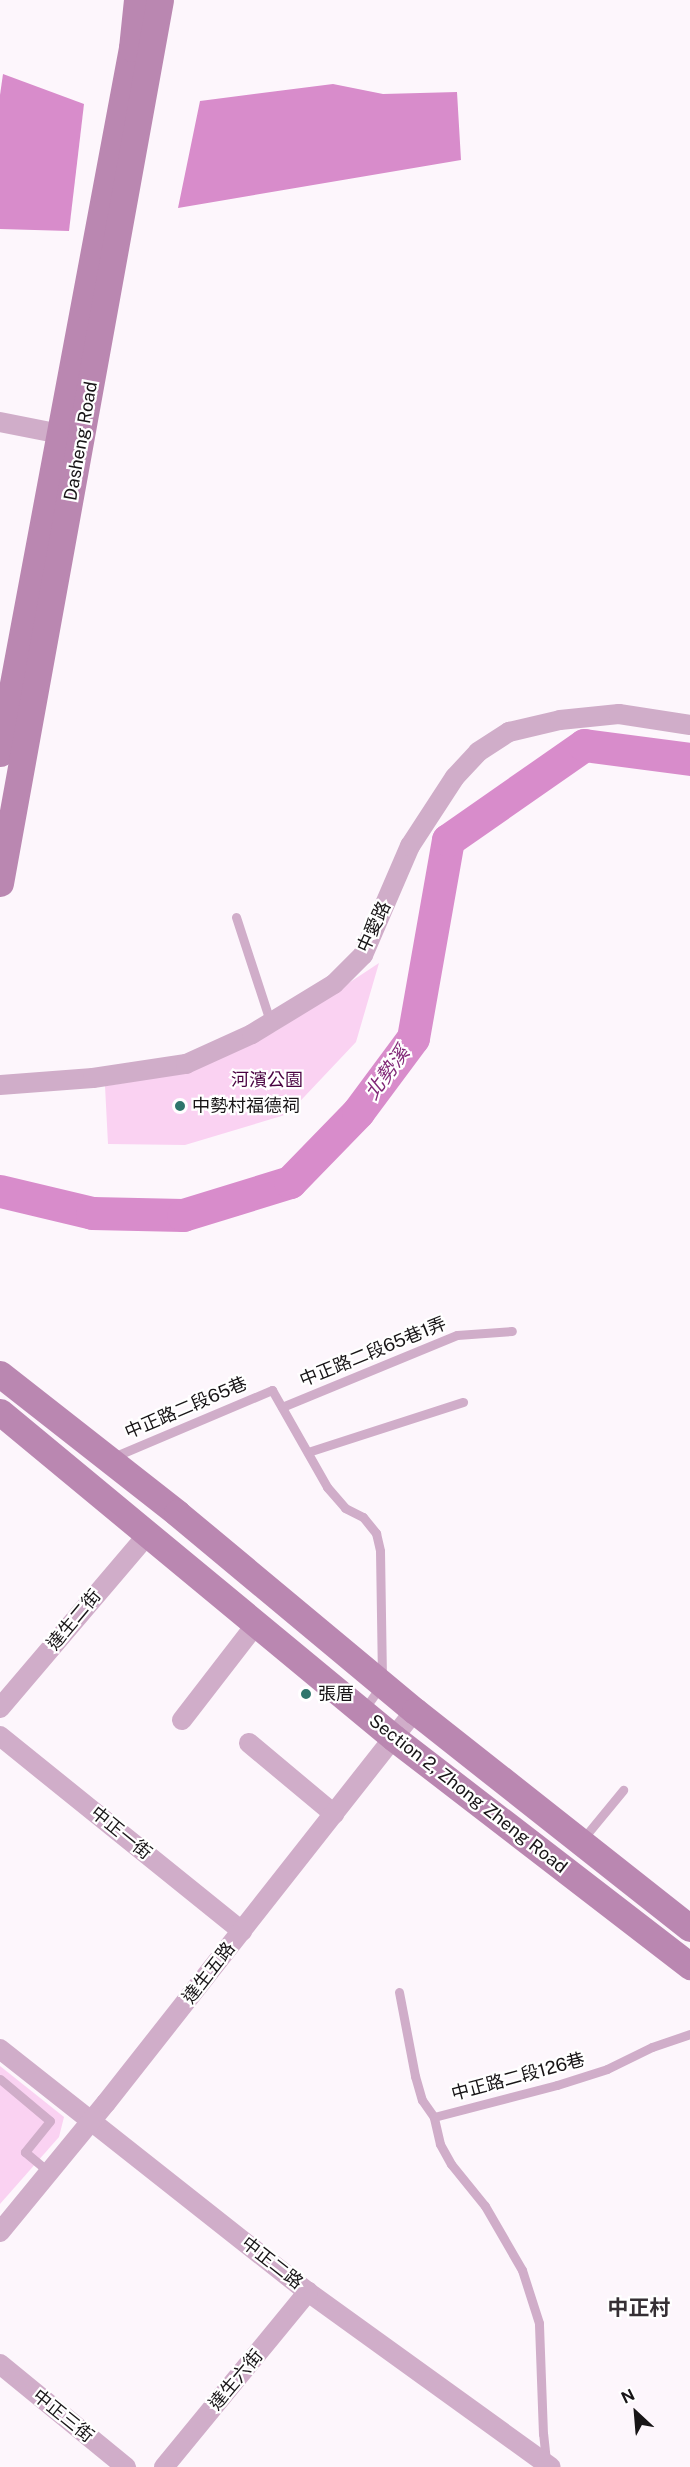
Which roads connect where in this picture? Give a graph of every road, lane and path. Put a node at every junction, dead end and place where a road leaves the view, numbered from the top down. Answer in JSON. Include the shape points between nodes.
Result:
{"nodes":[{"id":1,"x":137,"y":0,"type":"edge"},
{"id":2,"x":160,"y":0,"type":"edge"},
{"id":3,"x":112,"y":212,"type":"junction"},
{"id":4,"x":0,"y":422,"type":"edge"},
{"id":5,"x":71,"y":436,"type":"junction"},
{"id":6,"x":690,"y":726,"type":"edge"},
{"id":7,"x":10,"y":742,"type":"edge"},
{"id":8,"x":0,"y":883,"type":"edge"},
{"id":9,"x":236,"y":917,"type":"dead end"},
{"id":10,"x":271,"y":1024,"type":"junction"},
{"id":11,"x":0,"y":1085,"type":"edge"},
{"id":12,"x":512,"y":1331,"type":"dead end"},
{"id":13,"x":0,"y":1374,"type":"edge"},
{"id":14,"x":463,"y":1402,"type":"dead end"},
{"id":15,"x":282,"y":1407,"type":"junction"},
{"id":16,"x":0,"y":1412,"type":"edge"},
{"id":17,"x":308,"y":1452,"type":"junction"},
{"id":18,"x":108,"y":1459,"type":"junction"},
{"id":19,"x":149,"y":1533,"type":"junction"},
{"id":20,"x":257,"y":1623,"type":"junction"},
{"id":21,"x":382,"y":1684,"type":"junction"},
{"id":22,"x":0,"y":1708,"type":"edge"},
{"id":23,"x":414,"y":1711,"type":"junction"},
{"id":24,"x":362,"y":1712,"type":"junction"},
{"id":25,"x":182,"y":1720,"type":"dead end"},
{"id":26,"x":0,"y":1736,"type":"edge"},
{"id":27,"x":394,"y":1738,"type":"junction"},
{"id":28,"x":249,"y":1743,"type":"dead end"},
{"id":29,"x":623,"y":1790,"type":"dead end"},
{"id":30,"x":334,"y":1814,"type":"junction"},
{"id":31,"x":581,"y":1842,"type":"junction"},
{"id":32,"x":690,"y":1928,"type":"edge"},
{"id":33,"x":242,"y":1931,"type":"junction"},
{"id":34,"x":690,"y":1966,"type":"edge"},
{"id":35,"x":399,"y":1992,"type":"dead end"},
{"id":36,"x":690,"y":2034,"type":"edge"},
{"id":37,"x":0,"y":2049,"type":"edge"},
{"id":38,"x":0,"y":2079,"type":"edge"},
{"id":39,"x":434,"y":2117,"type":"junction"},
{"id":40,"x":92,"y":2121,"type":"junction"},
{"id":41,"x":49,"y":2172,"type":"junction"},
{"id":42,"x":0,"y":2232,"type":"edge"},
{"id":43,"x":308,"y":2292,"type":"junction"},
{"id":44,"x":0,"y":2364,"type":"edge"},
{"id":45,"x":549,"y":2465,"type":"edge"},
{"id":46,"x":126,"y":2467,"type":"edge"},
{"id":47,"x":164,"y":2467,"type":"edge"}],
"edges":[{"from":1,"to":3,"type":"main road","name":"Dasheng Road"},
{"from":2,"to":3,"type":"main road","name":"Dasheng Road"},
{"from":3,"to":5,"type":"main road","name":"Dasheng Road"},
{"from":4,"to":5,"type":"street"},
{"from":5,"to":7,"type":"main road","name":"Dasheng Road"},
{"from":6,"to":10,"type":"street","name":"中愛路","via":[[619,714],[560,720],[509,732],[478,753],[455,777],[410,846],[363,955],[334,984]]},
{"from":7,"to":8,"type":"main road","name":"Dasheng Road"},
{"from":9,"to":10,"type":"lane"},
{"from":10,"to":11,"type":"street","name":"中愛路","via":[[186,1064],[93,1078]]},
{"from":12,"to":15,"type":"lane","name":"中正路二段65巷1弄","via":[[457,1335]]},
{"from":13,"to":18,"type":"main road","name":"Section 2, Zhong Zheng Road"},
{"from":14,"to":17,"type":"lane"},
{"from":15,"to":17,"type":"lane","name":"中正路二段65巷"},
{"from":15,"to":18,"type":"lane","name":"中正路二段65巷","via":[[272,1390]]},
{"from":16,"to":19,"type":"main road","name":"Section 2, Zhong Zheng Road"},
{"from":17,"to":21,"type":"lane","name":"中正路二段65巷","via":[[327,1487],[376,1533],[380,1551]]},
{"from":18,"to":21,"type":"main road","name":"Section 2, Zhong Zheng Road"},
{"from":19,"to":20,"type":"main road","name":"Section 2, Zhong Zheng Road"},
{"from":19,"to":22,"type":"street","name":"達生二街"},
{"from":20,"to":24,"type":"main road","name":"Section 2, Zhong Zheng Road"},
{"from":20,"to":25,"type":"street"},
{"from":21,"to":23,"type":"main road","name":"Section 2, Zhong Zheng Road"},
{"from":21,"to":24,"type":"lane"},
{"from":23,"to":27,"type":"street","name":"達生五路"},
{"from":23,"to":31,"type":"main road","name":"Section 2, Zhong Zheng Road"},
{"from":24,"to":27,"type":"main road","name":"Section 2, Zhong Zheng Road"},
{"from":26,"to":33,"type":"street","name":"中正一街"},
{"from":27,"to":30,"type":"street","name":"達生五路"},
{"from":27,"to":34,"type":"main road","name":"Section 2, Zhong Zheng Road"},
{"from":28,"to":30,"type":"street"},
{"from":29,"to":31,"type":"lane"},
{"from":30,"to":33,"type":"street","name":"達生五路"},
{"from":31,"to":32,"type":"main road","name":"Section 2, Zhong Zheng Road"},
{"from":33,"to":40,"type":"street","name":"達生五路"},
{"from":35,"to":39,"type":"lane","via":[[415,2076],[422,2100]]},
{"from":36,"to":39,"type":"lane","name":"中正路二段126巷","via":[[607,2069]]},
{"from":37,"to":40,"type":"street","name":"中正二路"},
{"from":38,"to":41,"type":"lane","via":[[50,2121],[25,2152]]},
{"from":39,"to":45,"type":"lane","name":"中正路二段126巷","via":[[440,2144],[451,2164],[485,2206],[522,2270],[539,2323],[543,2434]]},
{"from":40,"to":41,"type":"street","name":"達生五路"},
{"from":40,"to":43,"type":"street","name":"中正二路"},
{"from":41,"to":42,"type":"street","name":"達生五路"},
{"from":43,"to":45,"type":"street","name":"中正二路"},
{"from":43,"to":47,"type":"street","name":"達生六街"},
{"from":44,"to":46,"type":"street","name":"中正三街"}]}
